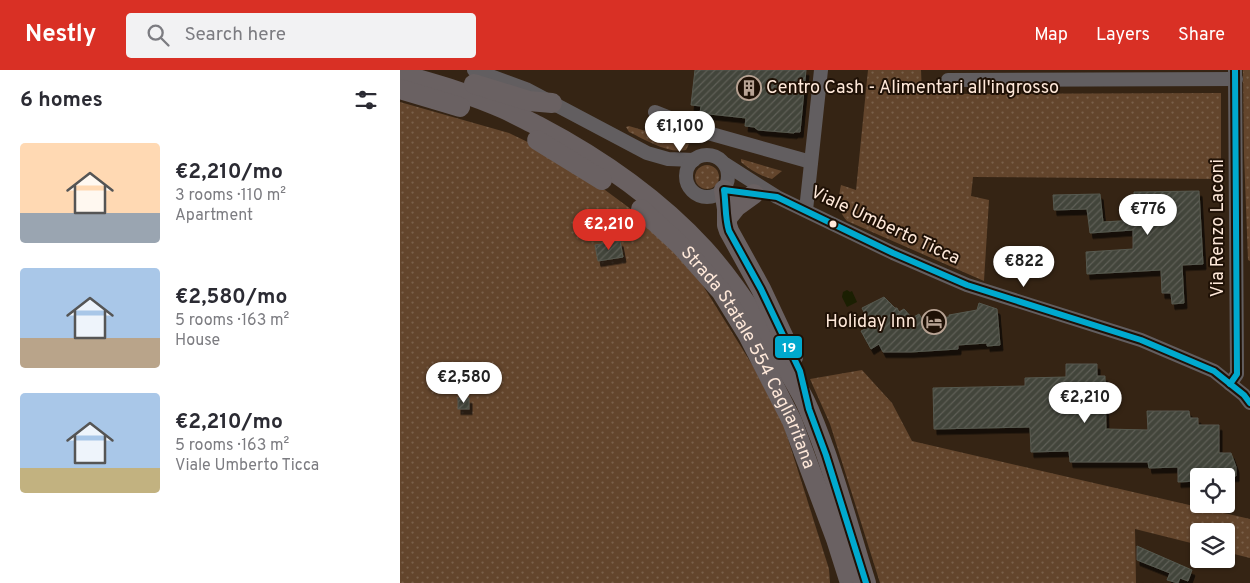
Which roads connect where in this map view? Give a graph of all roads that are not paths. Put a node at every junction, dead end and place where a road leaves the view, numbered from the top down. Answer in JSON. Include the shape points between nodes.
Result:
{"nodes":[{"id":1,"x":428,"y":70,"type":"edge"},
{"id":2,"x":474,"y":70,"type":"edge"},
{"id":3,"x":821,"y":70,"type":"edge"},
{"id":4,"x":400,"y":74,"type":"edge"},
{"id":5,"x":1154,"y":74,"type":"edge"},
{"id":6,"x":1236,"y":75,"type":"edge"},
{"id":7,"x":948,"y":80,"type":"dead end"},
{"id":8,"x":400,"y":89,"type":"edge"},
{"id":9,"x":552,"y":103,"type":"junction"},
{"id":10,"x":655,"y":112,"type":"dead end"},
{"id":11,"x":694,"y":160,"type":"junction"},
{"id":12,"x":811,"y":162,"type":"junction"},
{"id":13,"x":725,"y":164,"type":"junction"},
{"id":14,"x":724,"y":190,"type":"junction"},
{"id":15,"x":754,"y":194,"type":"junction"},
{"id":16,"x":777,"y":197,"type":"junction"},
{"id":17,"x":806,"y":210,"type":"junction"},
{"id":18,"x":728,"y":217,"type":"junction"},
{"id":19,"x":1230,"y":384,"type":"junction"},
{"id":20,"x":1250,"y":402,"type":"edge"},
{"id":21,"x":809,"y":409,"type":"junction"},
{"id":22,"x":836,"y":539,"type":"junction"},
{"id":23,"x":837,"y":583,"type":"edge"},
{"id":24,"x":850,"y":583,"type":"edge"},
{"id":25,"x":866,"y":583,"type":"edge"}],
"edges":[{"from":1,"to":9,"type":"highway","via":[[529,101]]},
{"from":2,"to":9,"type":"street","via":[[526,89]]},
{"from":3,"to":12,"type":"street"},
{"from":4,"to":21,"type":"highway","name":"Strada Statale 554 Cagliaritana","via":[[504,109],[573,145],[656,204],[706,251],[736,288],[762,326]]},
{"from":5,"to":6,"type":"street"},
{"from":5,"to":7,"type":"street"},
{"from":6,"to":19,"type":"street","name":"Via Renzo Laconi","via":[[1237,374]]},
{"from":8,"to":22,"type":"highway","name":"Strada Statale 554 Cagliaritana","via":[[482,115],[538,140],[643,210],[682,246],[721,291],[748,335],[792,421]]},
{"from":9,"to":11,"type":"street","via":[[647,153]]},
{"from":10,"to":12,"type":"street","via":[[708,133]]},
{"from":11,"to":13,"type":"street","via":[[707,155]]},
{"from":11,"to":14,"type":"street","via":[[686,172],[692,192],[705,197]]},
{"from":12,"to":17,"type":"street"},
{"from":13,"to":14,"type":"street","via":[[729,177]]},
{"from":13,"to":16,"type":"street","name":"Viale Umberto Ticca"},
{"from":14,"to":15,"type":"street","name":"Viale Umberto Ticca"},
{"from":14,"to":18,"type":"highway"},
{"from":15,"to":16,"type":"street","name":"Viale Umberto Ticca"},
{"from":15,"to":18,"type":"highway"},
{"from":16,"to":17,"type":"street","name":"Viale Umberto Ticca"},
{"from":17,"to":19,"type":"street","name":"Viale Umberto Ticca","via":[[967,285],[1140,340],[1214,371]]},
{"from":18,"to":21,"type":"highway","via":[[729,231],[761,288],[800,371]]},
{"from":19,"to":20,"type":"street","name":"Viale Umberto Ticca"},
{"from":21,"to":25,"type":"highway","name":"Strada Statale 554 Cagliaritana"},
{"from":22,"to":23,"type":"highway","via":[[830,548],[837,570]]},
{"from":22,"to":24,"type":"highway","name":"Strada Statale 554 Cagliaritana"}]}
